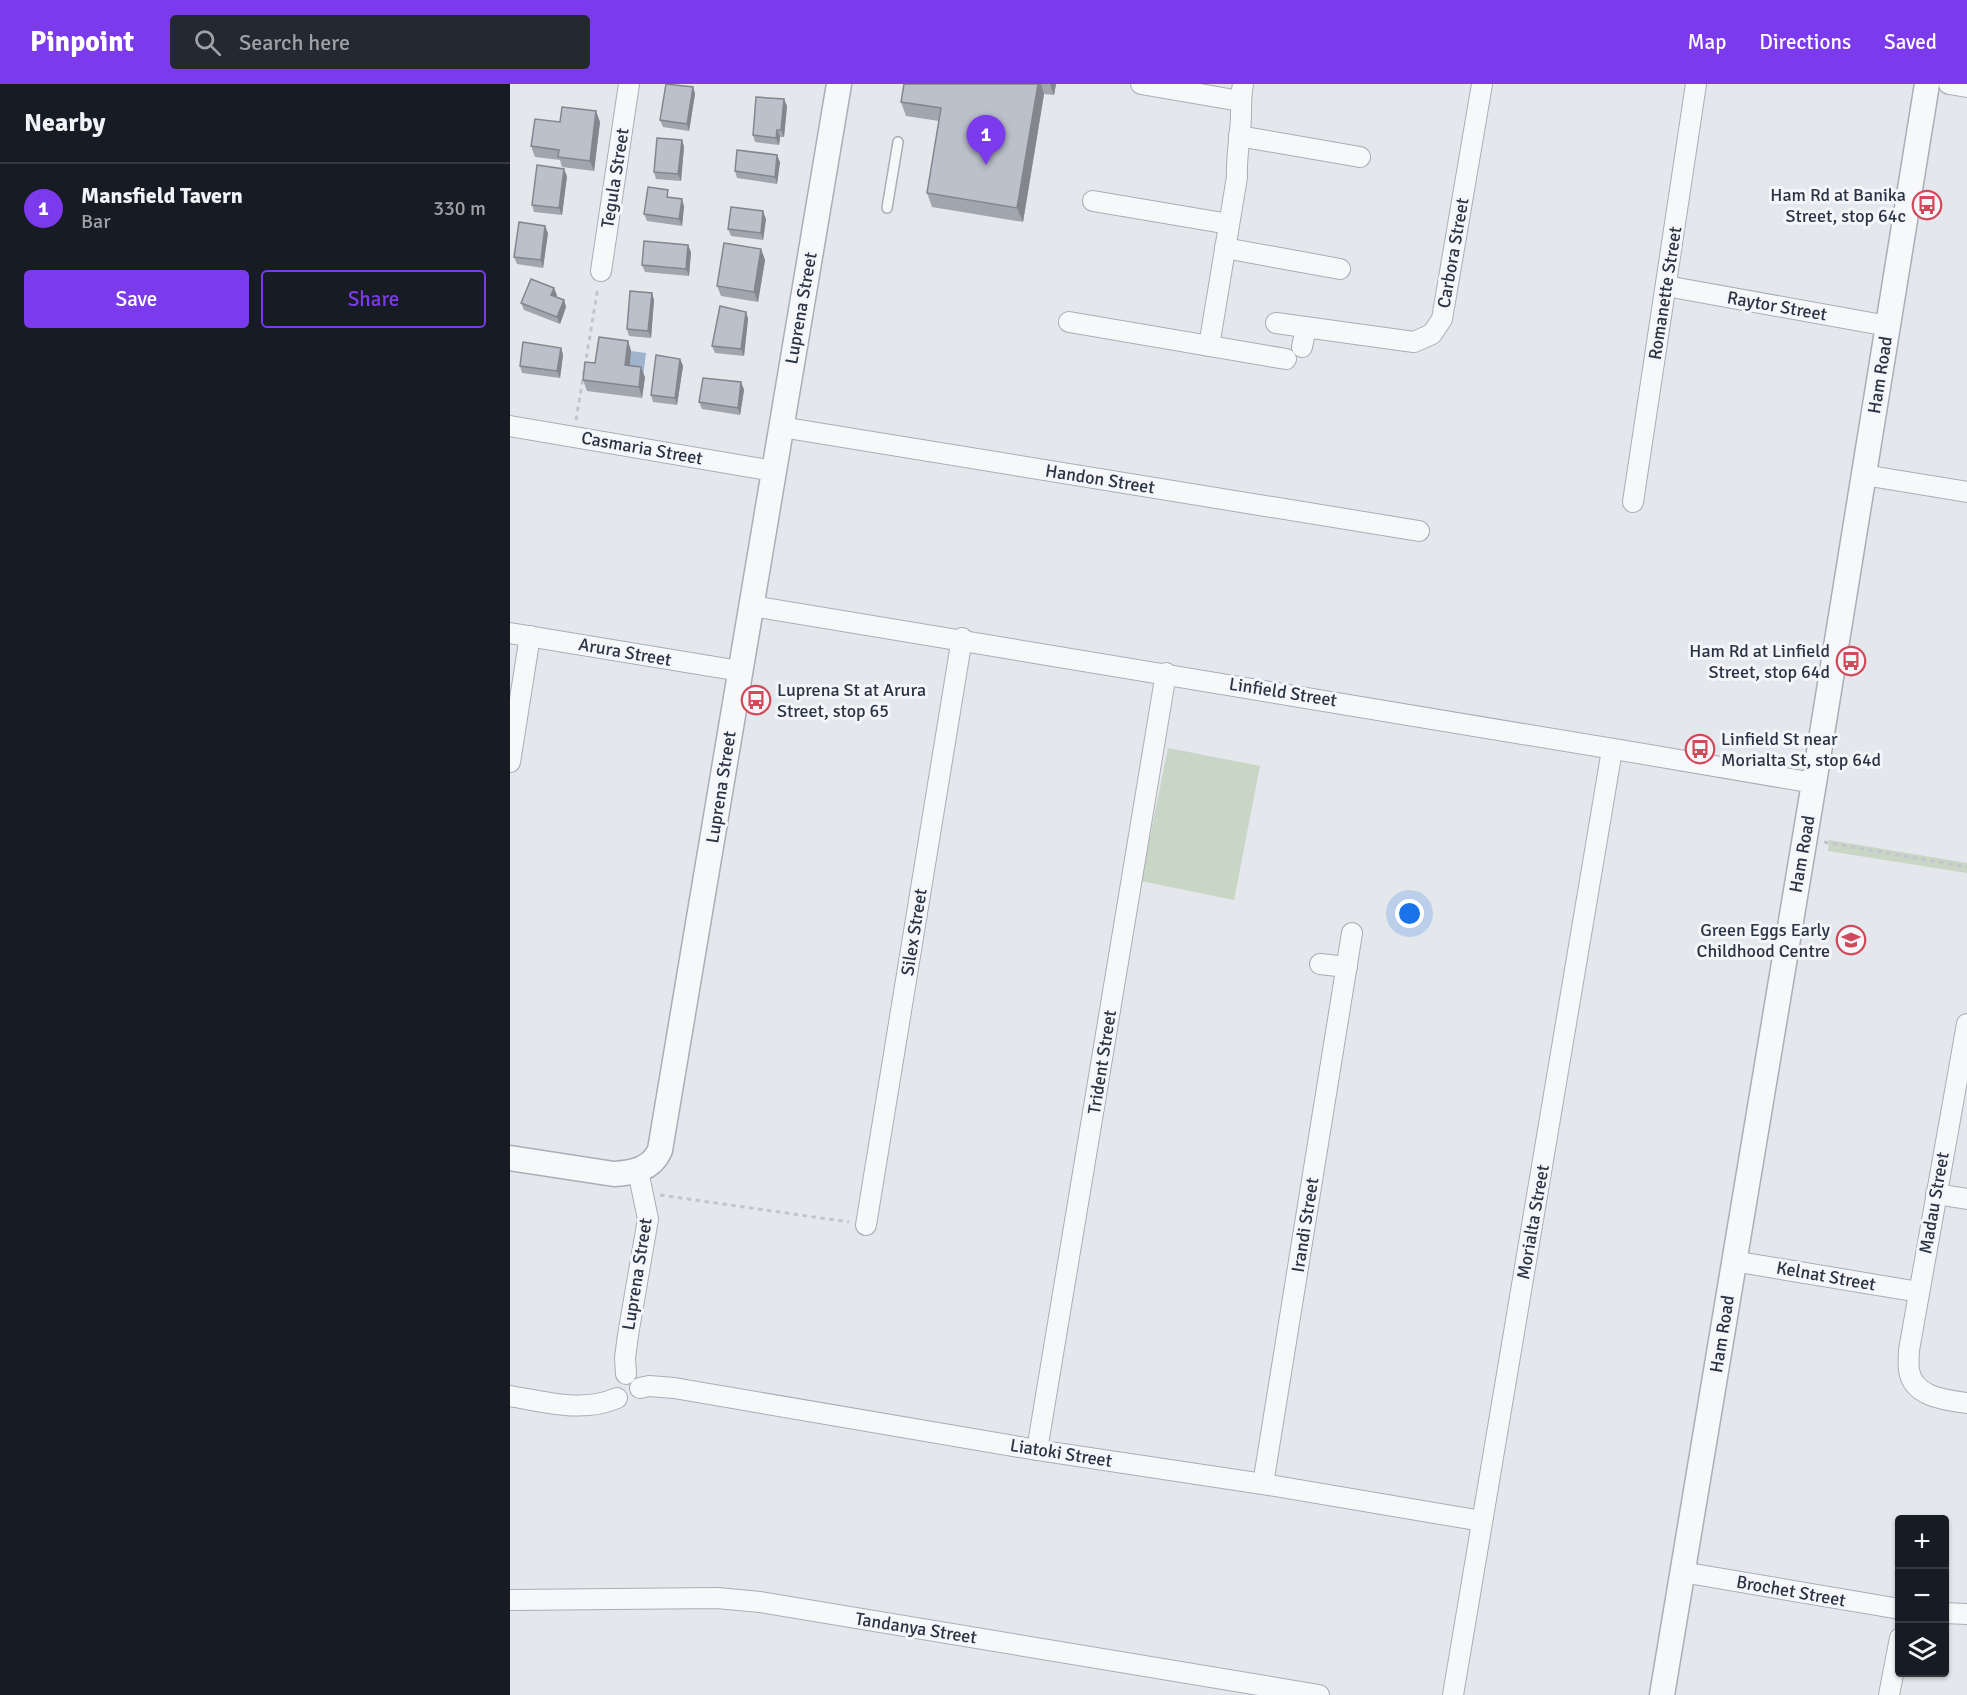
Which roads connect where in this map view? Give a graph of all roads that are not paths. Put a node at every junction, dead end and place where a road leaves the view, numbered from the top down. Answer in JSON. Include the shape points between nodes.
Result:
{"nodes":[{"id":1,"x":629,"y":84,"type":"edge"},
{"id":2,"x":839,"y":84,"type":"edge"},
{"id":3,"x":1141,"y":84,"type":"edge"},
{"id":4,"x":1482,"y":84,"type":"edge"},
{"id":5,"x":1696,"y":84,"type":"edge"},
{"id":6,"x":1927,"y":84,"type":"edge"},
{"id":7,"x":1949,"y":84,"type":"edge"},
{"id":8,"x":1967,"y":87,"type":"edge"},
{"id":9,"x":1241,"y":92,"type":"edge"},
{"id":10,"x":1239,"y":136,"type":"junction"},
{"id":11,"x":898,"y":142,"type":"dead end"},
{"id":12,"x":1360,"y":157,"type":"dead end"},
{"id":13,"x":1093,"y":201,"type":"dead end"},
{"id":14,"x":887,"y":208,"type":"dead end"},
{"id":15,"x":1229,"y":224,"type":"junction"},
{"id":16,"x":1225,"y":248,"type":"junction"},
{"id":17,"x":1340,"y":269,"type":"dead end"},
{"id":18,"x":601,"y":271,"type":"road end"},
{"id":19,"x":1666,"y":286,"type":"junction"},
{"id":20,"x":1069,"y":322,"type":"dead end"},
{"id":21,"x":1276,"y":323,"type":"dead end"},
{"id":22,"x":1888,"y":326,"type":"junction"},
{"id":23,"x":1209,"y":346,"type":"junction"},
{"id":24,"x":1286,"y":359,"type":"dead end"},
{"id":25,"x":510,"y":426,"type":"edge"},
{"id":26,"x":781,"y":427,"type":"junction"},
{"id":27,"x":774,"y":471,"type":"junction"},
{"id":28,"x":1864,"y":475,"type":"junction"},
{"id":29,"x":1967,"y":492,"type":"edge"},
{"id":30,"x":1633,"y":502,"type":"dead end"},
{"id":31,"x":1419,"y":531,"type":"dead end"},
{"id":32,"x":752,"y":606,"type":"junction"},
{"id":33,"x":510,"y":633,"type":"edge"},
{"id":34,"x":530,"y":636,"type":"junction"},
{"id":35,"x":962,"y":639,"type":"junction"},
{"id":36,"x":740,"y":671,"type":"junction"},
{"id":37,"x":1166,"y":673,"type":"junction"},
{"id":38,"x":1612,"y":750,"type":"junction"},
{"id":39,"x":510,"y":762,"type":"edge"},
{"id":40,"x":1814,"y":783,"type":"junction"},
{"id":41,"x":1352,"y":933,"type":"dead end"},
{"id":42,"x":1320,"y":964,"type":"dead end"},
{"id":43,"x":1347,"y":967,"type":"junction"},
{"id":44,"x":1967,"y":1024,"type":"edge"},
{"id":45,"x":510,"y":1158,"type":"edge"},
{"id":46,"x":638,"y":1171,"type":"junction"},
{"id":47,"x":1936,"y":1194,"type":"junction"},
{"id":48,"x":1967,"y":1199,"type":"edge"},
{"id":49,"x":866,"y":1225,"type":"road end"},
{"id":50,"x":1734,"y":1261,"type":"junction"},
{"id":51,"x":1919,"y":1292,"type":"junction"},
{"id":52,"x":633,"y":1381,"type":"junction"},
{"id":53,"x":510,"y":1396,"type":"edge"},
{"id":54,"x":1967,"y":1404,"type":"edge"},
{"id":55,"x":1037,"y":1450,"type":"junction"},
{"id":56,"x":1263,"y":1484,"type":"junction"},
{"id":57,"x":1482,"y":1521,"type":"junction"},
{"id":58,"x":1682,"y":1572,"type":"junction"},
{"id":59,"x":510,"y":1600,"type":"edge"},
{"id":60,"x":1895,"y":1608,"type":"edge"},
{"id":61,"x":1949,"y":1612,"type":"edge"},
{"id":62,"x":1967,"y":1614,"type":"edge"},
{"id":63,"x":1895,"y":1661,"type":"edge"},
{"id":64,"x":1319,"y":1695,"type":"edge"},
{"id":65,"x":1453,"y":1695,"type":"edge"},
{"id":66,"x":1662,"y":1695,"type":"edge"},
{"id":67,"x":1889,"y":1695,"type":"edge"}],
"edges":[{"from":1,"to":18,"type":"street","name":"Tegula Street"},
{"from":2,"to":26,"type":"street","name":"Luprena Street"},
{"from":3,"to":9,"type":"street"},
{"from":4,"to":21,"type":"street","name":"Carbora Street","via":[[1442,320],[1432,334],[1414,342],[1304,337]]},
{"from":5,"to":19,"type":"street","name":"Romanette Street"},
{"from":6,"to":22,"type":"street","name":"Ham Road"},
{"from":7,"to":8,"type":"street"},
{"from":9,"to":10,"type":"street"},
{"from":10,"to":12,"type":"street"},
{"from":10,"to":15,"type":"street"},
{"from":11,"to":14,"type":"lane"},
{"from":13,"to":15,"type":"street"},
{"from":15,"to":16,"type":"street"},
{"from":16,"to":17,"type":"street"},
{"from":16,"to":23,"type":"street"},
{"from":19,"to":22,"type":"street","name":"Raytor Street"},
{"from":19,"to":30,"type":"street","name":"Romanette Street"},
{"from":20,"to":23,"type":"street"},
{"from":22,"to":28,"type":"street","name":"Ham Road"},
{"from":23,"to":24,"type":"street"},
{"from":25,"to":27,"type":"street","name":"Casmaria Street"},
{"from":26,"to":27,"type":"street","name":"Luprena Street"},
{"from":26,"to":31,"type":"street","name":"Handon Street"},
{"from":27,"to":32,"type":"street","name":"Luprena Street"},
{"from":28,"to":29,"type":"street"},
{"from":28,"to":40,"type":"street","name":"Ham Road"},
{"from":32,"to":35,"type":"street","name":"Linfield Street"},
{"from":32,"to":36,"type":"street","name":"Luprena Street"},
{"from":33,"to":34,"type":"street","name":"Arura Street"},
{"from":34,"to":36,"type":"street","name":"Arura Street"},
{"from":34,"to":39,"type":"street"},
{"from":35,"to":37,"type":"street","name":"Linfield Street"},
{"from":35,"to":49,"type":"street","name":"Silex Street"},
{"from":36,"to":46,"type":"street","name":"Luprena Street","via":[[662,1142],[657,1156]]},
{"from":37,"to":38,"type":"street","name":"Linfield Street"},
{"from":37,"to":55,"type":"street","name":"Trident Street"},
{"from":38,"to":40,"type":"street","name":"Linfield Street"},
{"from":38,"to":57,"type":"street","name":"Morialta Street"},
{"from":40,"to":50,"type":"street","name":"Ham Road"},
{"from":41,"to":43,"type":"street","name":"Irandi Street"},
{"from":42,"to":43,"type":"street"},
{"from":43,"to":56,"type":"street","name":"Irandi Street"},
{"from":44,"to":47,"type":"street","name":"Madau Street"},
{"from":45,"to":46,"type":"street","via":[[614,1174]]},
{"from":46,"to":52,"type":"street","name":"Luprena Street","via":[[648,1219],[625,1358]]},
{"from":47,"to":48,"type":"street"},
{"from":47,"to":51,"type":"street","name":"Madau Street"},
{"from":50,"to":51,"type":"street","name":"Kelnat Street"},
{"from":50,"to":58,"type":"street","name":"Ham Road"},
{"from":51,"to":54,"type":"street","name":"Madau Street","via":[[1909,1350],[1913,1382],[1927,1395]]},
{"from":52,"to":53,"type":"street","via":[[637,1396],[629,1401],[617,1398],[585,1406]]},
{"from":52,"to":55,"type":"street","name":"Liatoki Street"},
{"from":55,"to":56,"type":"street","name":"Liatoki Street"},
{"from":56,"to":57,"type":"street","name":"Liatoki Street"},
{"from":57,"to":65,"type":"street","name":"Morialta Street"},
{"from":58,"to":60,"type":"street","name":"Brochet Street"},
{"from":58,"to":66,"type":"street","name":"Ham Road"},
{"from":59,"to":64,"type":"street","name":"Tandanya Street","via":[[717,1598],[760,1602]]},
{"from":61,"to":62,"type":"street"},
{"from":63,"to":67,"type":"street"}]}
